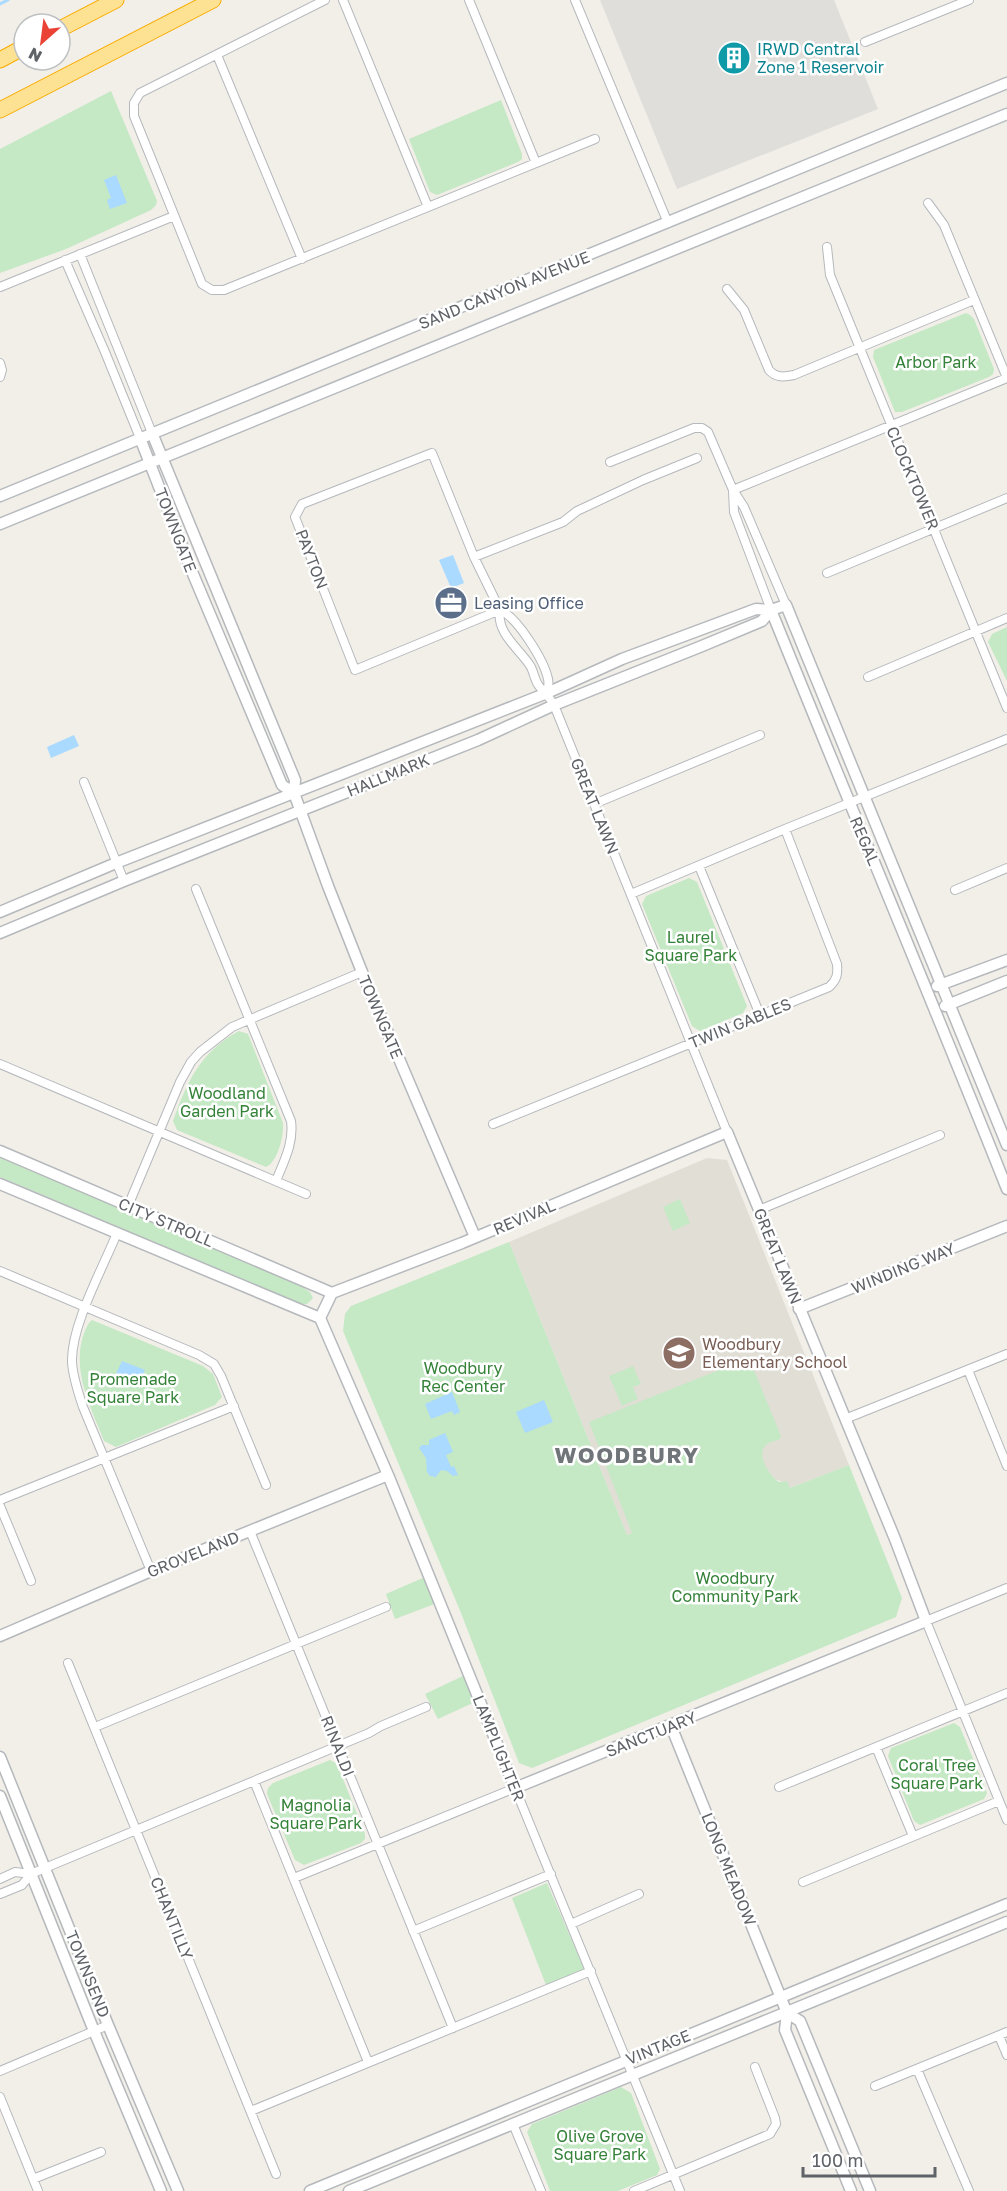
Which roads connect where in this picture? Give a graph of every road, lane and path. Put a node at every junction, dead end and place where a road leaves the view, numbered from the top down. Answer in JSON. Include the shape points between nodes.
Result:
{"nodes":[{"id":1,"x":116,"y":0,"type":"edge"},
{"id":2,"x":213,"y":0,"type":"edge"},
{"id":3,"x":325,"y":0,"type":"edge"},
{"id":4,"x":343,"y":0,"type":"edge"},
{"id":5,"x":469,"y":0,"type":"edge"},
{"id":6,"x":576,"y":0,"type":"edge"},
{"id":7,"x":969,"y":0,"type":"edge"},
{"id":8,"x":72,"y":23,"type":"edge"},
{"id":9,"x":865,"y":42,"type":"dead end"},
{"id":10,"x":217,"y":55,"type":"junction"},
{"id":11,"x":1007,"y":83,"type":"edge"},
{"id":12,"x":0,"y":110,"type":"edge"},
{"id":13,"x":1007,"y":114,"type":"edge"},
{"id":14,"x":595,"y":139,"type":"dead end"},
{"id":15,"x":536,"y":163,"type":"junction"},
{"id":16,"x":928,"y":204,"type":"dead end"},
{"id":17,"x":428,"y":207,"type":"junction"},
{"id":18,"x":174,"y":216,"type":"junction"},
{"id":19,"x":668,"y":223,"type":"junction"},
{"id":20,"x":827,"y":247,"type":"dead end"},
{"id":21,"x":80,"y":254,"type":"junction"},
{"id":22,"x":302,"y":259,"type":"junction"},
{"id":23,"x":65,"y":260,"type":"junction"},
{"id":24,"x":0,"y":287,"type":"edge"},
{"id":25,"x":727,"y":289,"type":"dead end"},
{"id":26,"x":974,"y":300,"type":"junction"},
{"id":27,"x":859,"y":347,"type":"junction"},
{"id":28,"x":0,"y":363,"type":"edge"},
{"id":29,"x":0,"y":377,"type":"edge"},
{"id":30,"x":1007,"y":378,"type":"edge"},
{"id":31,"x":891,"y":426,"type":"junction"},
{"id":32,"x":152,"y":433,"type":"junction"},
{"id":33,"x":140,"y":438,"type":"junction"},
{"id":34,"x":162,"y":457,"type":"junction"},
{"id":35,"x":697,"y":458,"type":"dead end"},
{"id":36,"x":149,"y":462,"type":"junction"},
{"id":37,"x":610,"y":462,"type":"dead end"},
{"id":38,"x":733,"y":490,"type":"junction"},
{"id":39,"x":0,"y":495,"type":"edge"},
{"id":40,"x":1007,"y":498,"type":"edge"},
{"id":41,"x":0,"y":524,"type":"edge"},
{"id":42,"x":934,"y":527,"type":"junction"},
{"id":43,"x":474,"y":557,"type":"junction"},
{"id":44,"x":826,"y":573,"type":"dead end"},
{"id":45,"x":786,"y":605,"type":"junction"},
{"id":46,"x":500,"y":610,"type":"junction"},
{"id":47,"x":771,"y":610,"type":"junction"},
{"id":48,"x":1007,"y":618,"type":"edge"},
{"id":49,"x":976,"y":631,"type":"junction"},
{"id":50,"x":868,"y":677,"type":"dead end"},
{"id":51,"x":547,"y":693,"type":"junction"},
{"id":52,"x":554,"y":705,"type":"junction"},
{"id":53,"x":1007,"y":708,"type":"edge"},
{"id":54,"x":760,"y":735,"type":"dead end"},
{"id":55,"x":1007,"y":739,"type":"edge"},
{"id":56,"x":84,"y":782,"type":"dead end"},
{"id":57,"x":294,"y":793,"type":"junction"},
{"id":58,"x":866,"y":798,"type":"junction"},
{"id":59,"x":594,"y":804,"type":"junction"},
{"id":60,"x":849,"y":804,"type":"junction"},
{"id":61,"x":300,"y":812,"type":"junction"},
{"id":62,"x":785,"y":829,"type":"junction"},
{"id":63,"x":116,"y":863,"type":"junction"},
{"id":64,"x":699,"y":866,"type":"junction"},
{"id":65,"x":1007,"y":868,"type":"edge"},
{"id":66,"x":124,"y":881,"type":"junction"},
{"id":67,"x":196,"y":889,"type":"dead end"},
{"id":68,"x":956,"y":890,"type":"dead end"},
{"id":69,"x":631,"y":894,"type":"junction"},
{"id":70,"x":0,"y":912,"type":"edge"},
{"id":71,"x":0,"y":933,"type":"edge"},
{"id":72,"x":1007,"y":960,"type":"edge"},
{"id":73,"x":362,"y":972,"type":"junction"},
{"id":74,"x":1007,"y":981,"type":"edge"},
{"id":75,"x":941,"y":984,"type":"junction"},
{"id":76,"x":927,"y":990,"type":"junction"},
{"id":77,"x":950,"y":1004,"type":"junction"},
{"id":78,"x":936,"y":1010,"type":"junction"},
{"id":79,"x":760,"y":1015,"type":"junction"},
{"id":80,"x":250,"y":1018,"type":"junction"},
{"id":81,"x":690,"y":1042,"type":"junction"},
{"id":82,"x":0,"y":1064,"type":"edge"},
{"id":83,"x":493,"y":1124,"type":"dead end"},
{"id":84,"x":159,"y":1131,"type":"junction"},
{"id":85,"x":727,"y":1132,"type":"junction"},
{"id":86,"x":940,"y":1135,"type":"dead end"},
{"id":87,"x":1007,"y":1145,"type":"edge"},
{"id":88,"x":0,"y":1151,"type":"edge"},
{"id":89,"x":276,"y":1181,"type":"junction"},
{"id":90,"x":0,"y":1184,"type":"edge"},
{"id":91,"x":1007,"y":1189,"type":"edge"},
{"id":92,"x":306,"y":1194,"type":"dead end"},
{"id":93,"x":128,"y":1206,"type":"junction"},
{"id":94,"x":759,"y":1210,"type":"junction"},
{"id":95,"x":1007,"y":1226,"type":"edge"},
{"id":96,"x":117,"y":1233,"type":"junction"},
{"id":97,"x":475,"y":1238,"type":"junction"},
{"id":98,"x":0,"y":1271,"type":"edge"},
{"id":99,"x":332,"y":1293,"type":"junction"},
{"id":100,"x":86,"y":1307,"type":"junction"},
{"id":101,"x":799,"y":1309,"type":"junction"},
{"id":102,"x":320,"y":1318,"type":"junction"},
{"id":103,"x":1007,"y":1354,"type":"edge"},
{"id":104,"x":968,"y":1370,"type":"junction"},
{"id":105,"x":234,"y":1406,"type":"junction"},
{"id":106,"x":845,"y":1419,"type":"junction"},
{"id":107,"x":104,"y":1457,"type":"junction"},
{"id":108,"x":1007,"y":1466,"type":"edge"},
{"id":109,"x":387,"y":1475,"type":"junction"},
{"id":110,"x":266,"y":1485,"type":"dead end"},
{"id":111,"x":0,"y":1500,"type":"edge"},
{"id":112,"x":0,"y":1506,"type":"edge"},
{"id":113,"x":250,"y":1531,"type":"junction"},
{"id":114,"x":151,"y":1571,"type":"junction"},
{"id":115,"x":31,"y":1581,"type":"dead end"},
{"id":116,"x":1007,"y":1588,"type":"edge"},
{"id":117,"x":386,"y":1607,"type":"dead end"},
{"id":118,"x":926,"y":1621,"type":"junction"},
{"id":119,"x":0,"y":1636,"type":"edge"},
{"id":120,"x":297,"y":1644,"type":"junction"},
{"id":121,"x":68,"y":1663,"type":"dead end"},
{"id":122,"x":1007,"y":1693,"type":"edge"},
{"id":123,"x":426,"y":1707,"type":"dead end"},
{"id":124,"x":963,"y":1711,"type":"junction"},
{"id":125,"x":671,"y":1726,"type":"junction"},
{"id":126,"x":94,"y":1727,"type":"junction"},
{"id":127,"x":338,"y":1746,"type":"junction"},
{"id":128,"x":876,"y":1747,"type":"junction"},
{"id":129,"x":0,"y":1756,"type":"edge"},
{"id":130,"x":254,"y":1781,"type":"junction"},
{"id":131,"x":779,"y":1787,"type":"dead end"},
{"id":132,"x":515,"y":1788,"type":"junction"},
{"id":133,"x":0,"y":1796,"type":"edge"},
{"id":134,"x":999,"y":1801,"type":"junction"},
{"id":135,"x":1007,"y":1820,"type":"edge"},
{"id":136,"x":136,"y":1830,"type":"junction"},
{"id":137,"x":913,"y":1836,"type":"junction"},
{"id":138,"x":378,"y":1844,"type":"junction"},
{"id":139,"x":45,"y":1868,"type":"junction"},
{"id":140,"x":31,"y":1874,"type":"junction"},
{"id":141,"x":551,"y":1874,"type":"junction"},
{"id":142,"x":294,"y":1878,"type":"junction"},
{"id":143,"x":0,"y":1879,"type":"edge"},
{"id":144,"x":803,"y":1882,"type":"dead end"},
{"id":145,"x":0,"y":1894,"type":"edge"},
{"id":146,"x":639,"y":1894,"type":"dead end"},
{"id":147,"x":1007,"y":1904,"type":"edge"},
{"id":148,"x":1007,"y":1922,"type":"edge"},
{"id":149,"x":571,"y":1924,"type":"junction"},
{"id":150,"x":413,"y":1931,"type":"junction"},
{"id":151,"x":591,"y":1971,"type":"junction"},
{"id":152,"x":780,"y":1998,"type":"junction"},
{"id":153,"x":786,"y":2013,"type":"junction"},
{"id":154,"x":108,"y":2025,"type":"junction"},
{"id":155,"x":453,"y":2028,"type":"junction"},
{"id":156,"x":94,"y":2031,"type":"junction"},
{"id":157,"x":1003,"y":2034,"type":"edge"},
{"id":158,"x":1007,"y":2055,"type":"edge"},
{"id":159,"x":626,"y":2060,"type":"junction"},
{"id":160,"x":368,"y":2062,"type":"junction"},
{"id":161,"x":755,"y":2067,"type":"dead end"},
{"id":162,"x":917,"y":2069,"type":"junction"},
{"id":163,"x":0,"y":2071,"type":"edge"},
{"id":164,"x":632,"y":2075,"type":"junction"},
{"id":165,"x":875,"y":2086,"type":"dead end"},
{"id":166,"x":0,"y":2097,"type":"edge"},
{"id":167,"x":251,"y":2110,"type":"junction"},
{"id":168,"x":513,"y":2124,"type":"junction"},
{"id":169,"x":101,"y":2152,"type":"dead end"},
{"id":170,"x":276,"y":2174,"type":"dead end"},
{"id":171,"x":674,"y":2175,"type":"junction"},
{"id":172,"x":33,"y":2179,"type":"junction"},
{"id":173,"x":38,"y":2191,"type":"edge"},
{"id":174,"x":161,"y":2191,"type":"edge"},
{"id":175,"x":178,"y":2191,"type":"edge"},
{"id":176,"x":310,"y":2191,"type":"edge"},
{"id":177,"x":349,"y":2191,"type":"edge"},
{"id":178,"x":541,"y":2191,"type":"edge"},
{"id":179,"x":634,"y":2191,"type":"edge"},
{"id":180,"x":680,"y":2191,"type":"edge"},
{"id":181,"x":851,"y":2191,"type":"edge"},
{"id":182,"x":870,"y":2191,"type":"edge"},
{"id":183,"x":969,"y":2191,"type":"edge"}],
"edges":[{"from":1,"to":8,"type":"highway"},
{"from":2,"to":12,"type":"highway"},
{"from":3,"to":10,"type":"street"},
{"from":4,"to":17,"type":"street"},
{"from":5,"to":15,"type":"street"},
{"from":6,"to":19,"type":"street"},
{"from":7,"to":9,"type":"street"},
{"from":10,"to":18,"type":"street","via":[[140,93],[134,103],[134,116]]},
{"from":10,"to":22,"type":"street"},
{"from":11,"to":19,"type":"street","name":"SAND CANYON AVENUE"},
{"from":13,"to":34,"type":"street","name":"SAND CANYON AVENUE"},
{"from":14,"to":15,"type":"street"},
{"from":15,"to":17,"type":"street"},
{"from":16,"to":26,"type":"street","via":[[944,225]]},
{"from":17,"to":22,"type":"street"},
{"from":18,"to":21,"type":"street"},
{"from":18,"to":22,"type":"street","via":[[202,284],[212,290],[224,290]]},
{"from":19,"to":32,"type":"street","name":"SAND CANYON AVENUE"},
{"from":20,"to":27,"type":"street","name":"CLOCKTOWER","via":[[830,275]]},
{"from":21,"to":23,"type":"street"},
{"from":21,"to":32,"type":"street","name":"TOWNGATE"},
{"from":23,"to":24,"type":"street"},
{"from":23,"to":33,"type":"street","name":"TOWNGATE"},
{"from":25,"to":27,"type":"street","via":[[744,310],[765,364],[777,376],[794,375]]},
{"from":26,"to":27,"type":"street"},
{"from":26,"to":30,"type":"street"},
{"from":27,"to":31,"type":"street","name":"CLOCKTOWER"},
{"from":28,"to":29,"type":"street"},
{"from":30,"to":31,"type":"street"},
{"from":31,"to":38,"type":"street"},
{"from":31,"to":42,"type":"street","name":"CLOCKTOWER"},
{"from":32,"to":33,"type":"street","name":"SAND CANYON AVENUE"},
{"from":32,"to":34,"type":"street","name":"TOWNGATE"},
{"from":33,"to":36,"type":"street","name":"TOWNGATE"},
{"from":33,"to":39,"type":"street","name":"SAND CANYON AVENUE"},
{"from":34,"to":36,"type":"street","name":"SAND CANYON AVENUE"},
{"from":34,"to":57,"type":"street","name":"TOWNGATE","via":[[295,780]]},
{"from":35,"to":43,"type":"street","via":[[588,506],[563,522]]},
{"from":36,"to":41,"type":"street","name":"SAND CANYON AVENUE"},
{"from":36,"to":57,"type":"street","name":"TOWNGATE","via":[[282,785]]},
{"from":37,"to":38,"type":"street","name":"REGAL","via":[[702,428],[708,432]]},
{"from":38,"to":45,"type":"street","name":"REGAL"},
{"from":38,"to":47,"type":"street","name":"REGAL","via":[[734,512]]},
{"from":40,"to":42,"type":"street"},
{"from":42,"to":44,"type":"street"},
{"from":42,"to":49,"type":"street","name":"CLOCKTOWER"},
{"from":43,"to":46,"type":"street","name":"PAYTON"},
{"from":43,"to":46,"type":"street","name":"PAYTON","via":[[432,453],[302,504],[295,517],[355,670]]},
{"from":45,"to":47,"type":"street","name":"HALLMARK"},
{"from":45,"to":58,"type":"street","name":"REGAL"},
{"from":46,"to":51,"type":"street","name":"PAYTON","via":[[498,618],[508,639],[531,665],[539,686]]},
{"from":46,"to":51,"type":"street","name":"PAYTON","via":[[532,643],[549,680]]},
{"from":47,"to":51,"type":"street","name":"HALLMARK","via":[[756,609],[615,662]]},
{"from":47,"to":52,"type":"street","name":"HALLMARK","via":[[762,621]]},
{"from":47,"to":60,"type":"street","name":"REGAL"},
{"from":48,"to":49,"type":"street"},
{"from":49,"to":50,"type":"street"},
{"from":49,"to":53,"type":"street","name":"CLOCKTOWER"},
{"from":51,"to":52,"type":"street","name":"GREAT LAWN"},
{"from":51,"to":57,"type":"street","name":"HALLMARK"},
{"from":52,"to":59,"type":"street","name":"GREAT LAWN"},
{"from":52,"to":61,"type":"street","name":"HALLMARK"},
{"from":54,"to":59,"type":"street"},
{"from":55,"to":58,"type":"street"},
{"from":56,"to":63,"type":"street"},
{"from":57,"to":61,"type":"street","name":"TOWNGATE"},
{"from":57,"to":63,"type":"street","name":"HALLMARK"},
{"from":58,"to":60,"type":"street"},
{"from":58,"to":75,"type":"street","name":"REGAL"},
{"from":59,"to":69,"type":"street","name":"GREAT LAWN"},
{"from":60,"to":62,"type":"street"},
{"from":60,"to":76,"type":"street","name":"REGAL"},
{"from":61,"to":66,"type":"street","name":"HALLMARK"},
{"from":61,"to":73,"type":"street","name":"TOWNGATE"},
{"from":62,"to":64,"type":"street"},
{"from":62,"to":79,"type":"street","name":"TWIN GABLES","via":[[837,964],[837,977],[829,987]]},
{"from":63,"to":66,"type":"street"},
{"from":63,"to":70,"type":"street","name":"HALLMARK"},
{"from":64,"to":69,"type":"street"},
{"from":64,"to":79,"type":"street"},
{"from":65,"to":68,"type":"street"},
{"from":66,"to":71,"type":"street","name":"HALLMARK"},
{"from":67,"to":80,"type":"street"},
{"from":69,"to":81,"type":"street","name":"GREAT LAWN"},
{"from":72,"to":75,"type":"street"},
{"from":73,"to":80,"type":"street"},
{"from":73,"to":97,"type":"street","name":"TOWNGATE"},
{"from":74,"to":77,"type":"street"},
{"from":75,"to":76,"type":"street"},
{"from":75,"to":77,"type":"street","name":"REGAL"},
{"from":76,"to":78,"type":"street","name":"REGAL"},
{"from":77,"to":78,"type":"street"},
{"from":77,"to":87,"type":"street","name":"REGAL"},
{"from":78,"to":91,"type":"street","name":"REGAL"},
{"from":79,"to":81,"type":"street","name":"TWIN GABLES"},
{"from":80,"to":84,"type":"street","via":[[220,1035],[191,1062]]},
{"from":80,"to":89,"type":"street","via":[[291,1121],[291,1144]]},
{"from":81,"to":83,"type":"street","name":"TWIN GABLES"},
{"from":81,"to":85,"type":"street","name":"GREAT LAWN"},
{"from":82,"to":84,"type":"street"},
{"from":84,"to":89,"type":"street"},
{"from":84,"to":93,"type":"street"},
{"from":85,"to":94,"type":"street","name":"GREAT LAWN"},
{"from":85,"to":97,"type":"street","name":"REVIVAL"},
{"from":86,"to":94,"type":"street"},
{"from":88,"to":93,"type":"street","name":"CITY STROLL"},
{"from":89,"to":92,"type":"street"},
{"from":90,"to":96,"type":"street","name":"CITY STROLL"},
{"from":93,"to":99,"type":"street","name":"CITY STROLL"},
{"from":94,"to":101,"type":"street","name":"GREAT LAWN"},
{"from":95,"to":101,"type":"street","name":"WINDING WAY"},
{"from":96,"to":100,"type":"street"},
{"from":96,"to":102,"type":"street","name":"CITY STROLL"},
{"from":97,"to":99,"type":"street","name":"REVIVAL"},
{"from":98,"to":100,"type":"street"},
{"from":99,"to":102,"type":"street"},
{"from":100,"to":105,"type":"street","via":[[207,1359],[221,1376]]},
{"from":100,"to":107,"type":"street","via":[[72,1361],[83,1407]]},
{"from":101,"to":106,"type":"street","name":"GREAT LAWN"},
{"from":102,"to":109,"type":"street","name":"LAMPLIGHTER"},
{"from":103,"to":104,"type":"street"},
{"from":104,"to":106,"type":"street"},
{"from":104,"to":108,"type":"street"},
{"from":105,"to":107,"type":"street"},
{"from":105,"to":110,"type":"street"},
{"from":106,"to":118,"type":"street","name":"GREAT LAWN"},
{"from":107,"to":111,"type":"street"},
{"from":107,"to":114,"type":"street"},
{"from":109,"to":113,"type":"street","name":"GROVELAND"},
{"from":109,"to":132,"type":"street","name":"LAMPLIGHTER"},
{"from":112,"to":115,"type":"street"},
{"from":113,"to":114,"type":"street","name":"GROVELAND"},
{"from":113,"to":120,"type":"street","name":"RINALDI"},
{"from":114,"to":119,"type":"street","name":"GROVELAND"},
{"from":116,"to":118,"type":"street","name":"SANCTUARY"},
{"from":117,"to":120,"type":"street"},
{"from":118,"to":124,"type":"street","name":"GREAT LAWN"},
{"from":118,"to":125,"type":"street","name":"SANCTUARY"},
{"from":120,"to":126,"type":"street"},
{"from":120,"to":127,"type":"street","name":"RINALDI"},
{"from":121,"to":126,"type":"street","name":"CHANTILLY"},
{"from":122,"to":124,"type":"street"},
{"from":123,"to":127,"type":"street"},
{"from":124,"to":128,"type":"street"},
{"from":124,"to":134,"type":"street","name":"GREAT LAWN"},
{"from":125,"to":132,"type":"street","name":"SANCTUARY"},
{"from":125,"to":152,"type":"street","name":"LONG MEADOW"},
{"from":126,"to":136,"type":"street","name":"CHANTILLY"},
{"from":127,"to":130,"type":"street"},
{"from":127,"to":138,"type":"street","name":"RINALDI"},
{"from":128,"to":131,"type":"street"},
{"from":128,"to":137,"type":"street"},
{"from":129,"to":139,"type":"street","name":"TOWNSEND"},
{"from":130,"to":136,"type":"street"},
{"from":130,"to":142,"type":"street"},
{"from":132,"to":138,"type":"street","name":"SANCTUARY"},
{"from":132,"to":141,"type":"street","name":"LAMPLIGHTER"},
{"from":133,"to":140,"type":"street","name":"TOWNSEND"},
{"from":134,"to":135,"type":"street","name":"GREAT LAWN"},
{"from":134,"to":137,"type":"street"},
{"from":136,"to":139,"type":"street"},
{"from":136,"to":167,"type":"street","name":"CHANTILLY"},
{"from":137,"to":144,"type":"street"},
{"from":138,"to":142,"type":"street","name":"SANCTUARY"},
{"from":138,"to":150,"type":"street","name":"RINALDI"},
{"from":139,"to":140,"type":"street"},
{"from":139,"to":154,"type":"street","name":"TOWNSEND"},
{"from":140,"to":143,"type":"street","via":[[15,1872]]},
{"from":140,"to":145,"type":"street","via":[[22,1885]]},
{"from":140,"to":156,"type":"street","name":"TOWNSEND"},
{"from":141,"to":149,"type":"street","name":"LAMPLIGHTER"},
{"from":141,"to":150,"type":"street"},
{"from":142,"to":160,"type":"street"},
{"from":146,"to":149,"type":"street"},
{"from":147,"to":152,"type":"street","name":"VINTAGE"},
{"from":148,"to":153,"type":"street","name":"VINTAGE"},
{"from":149,"to":151,"type":"street","name":"LAMPLIGHTER"},
{"from":150,"to":155,"type":"street","name":"RINALDI"},
{"from":151,"to":155,"type":"street"},
{"from":151,"to":159,"type":"street","name":"LAMPLIGHTER"},
{"from":152,"to":153,"type":"street","name":"LONG MEADOW"},
{"from":152,"to":159,"type":"street","name":"VINTAGE"},
{"from":153,"to":164,"type":"street","name":"VINTAGE"},
{"from":153,"to":181,"type":"street","name":"LONG MEADOW","via":[[786,2030]]},
{"from":153,"to":182,"type":"street","name":"LONG MEADOW","via":[[800,2020]]},
{"from":154,"to":156,"type":"street"},
{"from":154,"to":175,"type":"street","name":"TOWNSEND"},
{"from":155,"to":160,"type":"street"},
{"from":156,"to":163,"type":"street"},
{"from":156,"to":174,"type":"street","name":"TOWNSEND"},
{"from":157,"to":158,"type":"street"},
{"from":157,"to":162,"type":"street"},
{"from":159,"to":164,"type":"street","name":"LAMPLIGHTER"},
{"from":159,"to":176,"type":"street","name":"VINTAGE"},
{"from":160,"to":167,"type":"street"},
{"from":161,"to":171,"type":"street","via":[[775,2118],[774,2130],[766,2137]]},
{"from":162,"to":165,"type":"street"},
{"from":162,"to":183,"type":"street"},
{"from":164,"to":168,"type":"street","name":"VINTAGE"},
{"from":164,"to":171,"type":"street","name":"LAMPLIGHTER"},
{"from":166,"to":172,"type":"street"},
{"from":167,"to":170,"type":"street","name":"CHANTILLY"},
{"from":168,"to":177,"type":"street","name":"VINTAGE"},
{"from":168,"to":178,"type":"street"},
{"from":169,"to":172,"type":"street"},
{"from":171,"to":179,"type":"street"},
{"from":171,"to":180,"type":"street","name":"LAMPLIGHTER"},
{"from":172,"to":173,"type":"street"}]}
